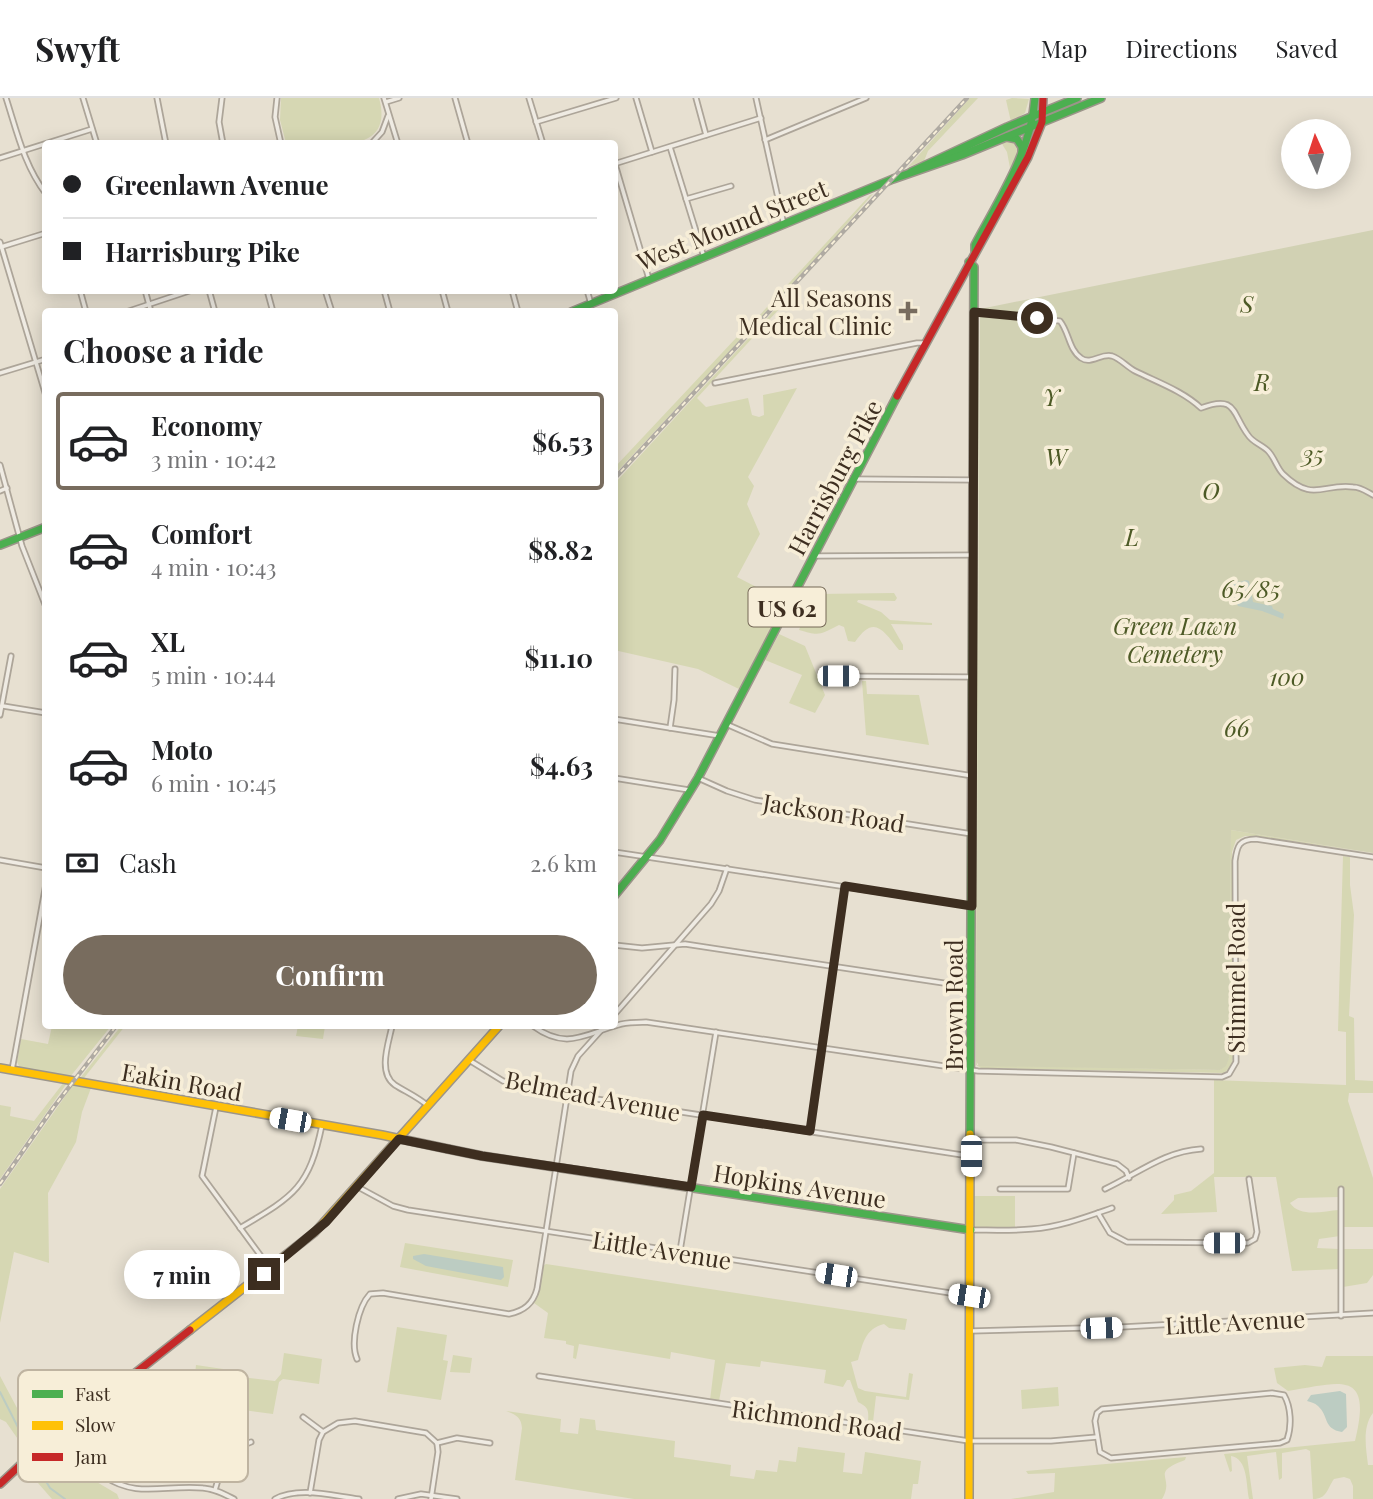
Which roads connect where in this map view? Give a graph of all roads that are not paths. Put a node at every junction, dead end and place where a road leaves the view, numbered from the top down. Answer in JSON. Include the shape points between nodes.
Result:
{"nodes":[{"id":1,"x":6,"y":98,"type":"edge"},
{"id":2,"x":83,"y":98,"type":"edge"},
{"id":3,"x":157,"y":98,"type":"edge"},
{"id":4,"x":222,"y":98,"type":"edge"},
{"id":5,"x":277,"y":98,"type":"edge"},
{"id":6,"x":399,"y":98,"type":"edge"},
{"id":7,"x":455,"y":98,"type":"edge"},
{"id":8,"x":529,"y":98,"type":"edge"},
{"id":9,"x":616,"y":98,"type":"edge"},
{"id":10,"x":636,"y":98,"type":"edge"},
{"id":11,"x":695,"y":98,"type":"edge"},
{"id":12,"x":756,"y":98,"type":"edge"},
{"id":13,"x":866,"y":98,"type":"edge"},
{"id":14,"x":1035,"y":98,"type":"edge"},
{"id":15,"x":1043,"y":98,"type":"edge"},
{"id":16,"x":1077,"y":98,"type":"edge"},
{"id":17,"x":1101,"y":98,"type":"edge"},
{"id":18,"x":385,"y":100,"type":"edge"},
{"id":19,"x":1042,"y":112,"type":"junction"},
{"id":20,"x":389,"y":114,"type":"junction"},
{"id":21,"x":1033,"y":116,"type":"junction"},
{"id":22,"x":761,"y":118,"type":"junction"},
{"id":23,"x":536,"y":122,"type":"junction"},
{"id":24,"x":1042,"y":122,"type":"junction"},
{"id":25,"x":1032,"y":126,"type":"junction"},
{"id":26,"x":92,"y":129,"type":"junction"},
{"id":27,"x":706,"y":135,"type":"junction"},
{"id":28,"x":1007,"y":137,"type":"junction"},
{"id":29,"x":57,"y":140,"type":"edge"},
{"id":30,"x":96,"y":140,"type":"edge"},
{"id":31,"x":165,"y":140,"type":"edge"},
{"id":32,"x":222,"y":140,"type":"edge"},
{"id":33,"x":281,"y":140,"type":"edge"},
{"id":34,"x":375,"y":140,"type":"edge"},
{"id":35,"x":397,"y":140,"type":"edge"},
{"id":36,"x":467,"y":140,"type":"edge"},
{"id":37,"x":542,"y":140,"type":"edge"},
{"id":38,"x":765,"y":140,"type":"junction"},
{"id":39,"x":42,"y":145,"type":"edge"},
{"id":40,"x":670,"y":147,"type":"junction"},
{"id":41,"x":22,"y":151,"type":"junction"},
{"id":42,"x":652,"y":152,"type":"junction"},
{"id":43,"x":1021,"y":156,"type":"junction"},
{"id":44,"x":0,"y":158,"type":"edge"},
{"id":45,"x":618,"y":163,"type":"edge"},
{"id":46,"x":908,"y":173,"type":"junction"},
{"id":47,"x":618,"y":174,"type":"edge"},
{"id":48,"x":731,"y":186,"type":"dead end"},
{"id":49,"x":42,"y":189,"type":"edge"},
{"id":50,"x":686,"y":199,"type":"junction"},
{"id":51,"x":784,"y":225,"type":"junction"},
{"id":52,"x":42,"y":234,"type":"edge"},
{"id":53,"x":0,"y":245,"type":"edge"},
{"id":54,"x":975,"y":251,"type":"junction"},
{"id":55,"x":705,"y":257,"type":"junction"},
{"id":56,"x":969,"y":262,"type":"junction"},
{"id":57,"x":649,"y":279,"type":"junction"},
{"id":58,"x":618,"y":292,"type":"edge"},
{"id":59,"x":146,"y":294,"type":"edge"},
{"id":60,"x":179,"y":294,"type":"edge"},
{"id":61,"x":588,"y":294,"type":"edge"},
{"id":62,"x":614,"y":294,"type":"edge"},
{"id":63,"x":149,"y":303,"type":"junction"},
{"id":64,"x":591,"y":304,"type":"junction"},
{"id":65,"x":136,"y":308,"type":"edge"},
{"id":66,"x":150,"y":308,"type":"edge"},
{"id":67,"x":582,"y":308,"type":"edge"},
{"id":68,"x":974,"y":312,"type":"junction"},
{"id":69,"x":925,"y":343,"type":"junction"},
{"id":70,"x":42,"y":361,"type":"edge"},
{"id":71,"x":36,"y":363,"type":"junction"},
{"id":72,"x":0,"y":373,"type":"edge"},
{"id":73,"x":42,"y":383,"type":"edge"},
{"id":74,"x":715,"y":383,"type":"dead end"},
{"id":75,"x":0,"y":465,"type":"edge"},
{"id":76,"x":854,"y":479,"type":"junction"},
{"id":77,"x":974,"y":480,"type":"junction"},
{"id":78,"x":7,"y":488,"type":"junction"},
{"id":79,"x":0,"y":491,"type":"edge"},
{"id":80,"x":1373,"y":495,"type":"edge"},
{"id":81,"x":42,"y":529,"type":"edge"},
{"id":82,"x":20,"y":537,"type":"junction"},
{"id":83,"x":0,"y":545,"type":"edge"},
{"id":84,"x":973,"y":555,"type":"junction"},
{"id":85,"x":815,"y":556,"type":"junction"},
{"id":86,"x":42,"y":596,"type":"edge"},
{"id":87,"x":11,"y":656,"type":"dead end"},
{"id":88,"x":675,"y":670,"type":"dead end"},
{"id":89,"x":823,"y":676,"type":"dead end"},
{"id":90,"x":973,"y":677,"type":"junction"},
{"id":91,"x":1,"y":705,"type":"edge"},
{"id":92,"x":42,"y":712,"type":"edge"},
{"id":93,"x":0,"y":715,"type":"edge"},
{"id":94,"x":618,"y":720,"type":"edge"},
{"id":95,"x":726,"y":724,"type":"junction"},
{"id":96,"x":670,"y":727,"type":"junction"},
{"id":97,"x":720,"y":736,"type":"junction"},
{"id":98,"x":972,"y":776,"type":"junction"},
{"id":99,"x":698,"y":778,"type":"junction"},
{"id":100,"x":618,"y":779,"type":"edge"},
{"id":101,"x":692,"y":790,"type":"junction"},
{"id":102,"x":972,"y":834,"type":"junction"},
{"id":103,"x":618,"y":853,"type":"edge"},
{"id":104,"x":648,"y":857,"type":"junction"},
{"id":105,"x":1373,"y":858,"type":"edge"},
{"id":106,"x":0,"y":860,"type":"edge"},
{"id":107,"x":42,"y":867,"type":"edge"},
{"id":108,"x":727,"y":868,"type":"junction"},
{"id":109,"x":845,"y":886,"type":"junction"},
{"id":110,"x":618,"y":891,"type":"edge"},
{"id":111,"x":42,"y":906,"type":"edge"},
{"id":112,"x":972,"y":906,"type":"junction"},
{"id":113,"x":618,"y":945,"type":"edge"},
{"id":114,"x":674,"y":945,"type":"junction"},
{"id":115,"x":834,"y":968,"type":"junction"},
{"id":116,"x":972,"y":988,"type":"junction"},
{"id":117,"x":618,"y":1010,"type":"edge"},
{"id":118,"x":618,"y":1025,"type":"edge"},
{"id":119,"x":392,"y":1029,"type":"edge"},
{"id":120,"x":496,"y":1029,"type":"edge"},
{"id":121,"x":538,"y":1029,"type":"edge"},
{"id":122,"x":602,"y":1029,"type":"edge"},
{"id":123,"x":608,"y":1029,"type":"edge"},
{"id":124,"x":600,"y":1032,"type":"junction"},
{"id":125,"x":716,"y":1032,"type":"junction"},
{"id":126,"x":823,"y":1048,"type":"junction"},
{"id":127,"x":469,"y":1060,"type":"junction"},
{"id":128,"x":0,"y":1068,"type":"edge"},
{"id":129,"x":12,"y":1070,"type":"junction"},
{"id":130,"x":972,"y":1070,"type":"junction"},
{"id":131,"x":567,"y":1094,"type":"junction"},
{"id":132,"x":428,"y":1106,"type":"junction"},
{"id":133,"x":216,"y":1107,"type":"junction"},
{"id":134,"x":703,"y":1115,"type":"junction"},
{"id":135,"x":321,"y":1125,"type":"junction"},
{"id":136,"x":810,"y":1131,"type":"junction"},
{"id":137,"x":399,"y":1139,"type":"junction"},
{"id":138,"x":971,"y":1140,"type":"junction"},
{"id":139,"x":1200,"y":1149,"type":"dead end"},
{"id":140,"x":1074,"y":1153,"type":"junction"},
{"id":141,"x":971,"y":1156,"type":"junction"},
{"id":142,"x":557,"y":1167,"type":"junction"},
{"id":143,"x":1129,"y":1178,"type":"junction"},
{"id":144,"x":1249,"y":1180,"type":"dead end"},
{"id":145,"x":358,"y":1186,"type":"junction"},
{"id":146,"x":691,"y":1187,"type":"junction"},
{"id":147,"x":1000,"y":1189,"type":"dead end"},
{"id":148,"x":1105,"y":1189,"type":"dead end"},
{"id":149,"x":1341,"y":1189,"type":"dead end"},
{"id":150,"x":1112,"y":1208,"type":"dead end"},
{"id":151,"x":1098,"y":1213,"type":"junction"},
{"id":152,"x":240,"y":1228,"type":"junction"},
{"id":153,"x":971,"y":1230,"type":"junction"},
{"id":154,"x":546,"y":1231,"type":"junction"},
{"id":155,"x":680,"y":1251,"type":"junction"},
{"id":156,"x":270,"y":1269,"type":"junction"},
{"id":157,"x":971,"y":1296,"type":"junction"},
{"id":158,"x":1373,"y":1313,"type":"edge"},
{"id":159,"x":1342,"y":1316,"type":"junction"},
{"id":160,"x":971,"y":1331,"type":"junction"},
{"id":161,"x":357,"y":1359,"type":"dead end"},
{"id":162,"x":141,"y":1370,"type":"edge"},
{"id":163,"x":540,"y":1376,"type":"dead end"},
{"id":164,"x":303,"y":1417,"type":"dead end"},
{"id":165,"x":323,"y":1433,"type":"junction"},
{"id":166,"x":1097,"y":1437,"type":"junction"},
{"id":167,"x":969,"y":1441,"type":"junction"},
{"id":168,"x":251,"y":1443,"type":"dead end"},
{"id":169,"x":437,"y":1443,"type":"junction"},
{"id":170,"x":490,"y":1443,"type":"dead end"},
{"id":171,"x":248,"y":1444,"type":"edge"},
{"id":172,"x":18,"y":1468,"type":"edge"},
{"id":173,"x":115,"y":1482,"type":"edge"},
{"id":174,"x":218,"y":1482,"type":"edge"},
{"id":175,"x":0,"y":1484,"type":"edge"},
{"id":176,"x":215,"y":1490,"type":"junction"},
{"id":177,"x":310,"y":1493,"type":"junction"},
{"id":178,"x":432,"y":1497,"type":"edge"},
{"id":179,"x":234,"y":1499,"type":"edge"},
{"id":180,"x":275,"y":1499,"type":"edge"},
{"id":181,"x":359,"y":1499,"type":"edge"},
{"id":182,"x":398,"y":1499,"type":"edge"},
{"id":183,"x":457,"y":1499,"type":"edge"},
{"id":184,"x":969,"y":1499,"type":"edge"}],
"edges":[{"from":1,"to":41,"type":"street"},
{"from":2,"to":26,"type":"street"},
{"from":3,"to":31,"type":"street"},
{"from":4,"to":32,"type":"street"},
{"from":5,"to":33,"type":"street","via":[[275,117]]},
{"from":6,"to":18,"type":"street"},
{"from":7,"to":36,"type":"street"},
{"from":8,"to":23,"type":"street"},
{"from":9,"to":23,"type":"street"},
{"from":10,"to":42,"type":"street"},
{"from":11,"to":27,"type":"street"},
{"from":12,"to":22,"type":"street"},
{"from":13,"to":38,"type":"street"},
{"from":14,"to":21,"type":"main road","number":"US 62"},
{"from":15,"to":19,"type":"main road","number":"US 62"},
{"from":16,"to":19,"type":"main road","name":"West Mound Street"},
{"from":17,"to":24,"type":"main road","name":"West Mound Street"},
{"from":18,"to":20,"type":"street"},
{"from":19,"to":21,"type":"main road","name":"West Mound Street"},
{"from":19,"to":24,"type":"main road","name":"Harrisburg Pike","number":"US 62"},
{"from":20,"to":34,"type":"street"},
{"from":20,"to":35,"type":"street"},
{"from":21,"to":25,"type":"main road","name":"Harrisburg Pike","number":"US 62"},
{"from":21,"to":46,"type":"main road","name":"West Mound Street"},
{"from":22,"to":27,"type":"street"},
{"from":22,"to":38,"type":"street"},
{"from":23,"to":37,"type":"street"},
{"from":24,"to":25,"type":"main road","name":"West Mound Street"},
{"from":24,"to":54,"type":"main road","name":"Harrisburg Pike","number":"US 62","via":[[1028,157]]},
{"from":25,"to":28,"type":"main road","name":"West Mound Street"},
{"from":25,"to":43,"type":"main road","name":"Harrisburg Pike","number":"US 62"},
{"from":26,"to":29,"type":"street"},
{"from":26,"to":30,"type":"street"},
{"from":27,"to":40,"type":"street"},
{"from":28,"to":43,"type":"main road","via":[[1020,142]]},
{"from":28,"to":46,"type":"main road","name":"West Mound Street"},
{"from":38,"to":51,"type":"street"},
{"from":39,"to":41,"type":"street"},
{"from":40,"to":42,"type":"street"},
{"from":40,"to":50,"type":"street"},
{"from":41,"to":44,"type":"street"},
{"from":41,"to":49,"type":"street"},
{"from":42,"to":45,"type":"street"},
{"from":43,"to":54,"type":"main road","name":"Harrisburg Pike","number":"US 62"},
{"from":46,"to":51,"type":"main road","name":"West Mound Street"},
{"from":47,"to":57,"type":"street"},
{"from":48,"to":50,"type":"street"},
{"from":50,"to":55,"type":"street"},
{"from":51,"to":55,"type":"main road","name":"West Mound Street"},
{"from":52,"to":53,"type":"street"},
{"from":53,"to":71,"type":"street"},
{"from":54,"to":56,"type":"main road","name":"Harrisburg Pike","number":"US 62"},
{"from":55,"to":57,"type":"main road","name":"West Mound Street"},
{"from":56,"to":68,"type":"main road","name":"Brown Road","via":[[974,267]]},
{"from":56,"to":69,"type":"main road","name":"Harrisburg Pike","number":"US 62"},
{"from":57,"to":58,"type":"main road","name":"West Mound Street"},
{"from":59,"to":63,"type":"street"},
{"from":60,"to":63,"type":"street"},
{"from":61,"to":64,"type":"street"},
{"from":62,"to":64,"type":"main road","name":"West Mound Street"},
{"from":63,"to":65,"type":"street"},
{"from":63,"to":66,"type":"street"},
{"from":64,"to":67,"type":"main road","name":"West Mound Street"},
{"from":68,"to":77,"type":"main road","name":"Brown Road"},
{"from":68,"to":80,"type":"street","via":[[1060,321],[1076,353],[1084,359],[1111,356],[1201,408],[1217,404],[1235,410],[1249,437],[1270,453],[1282,474],[1295,484],[1312,491],[1352,486]]},
{"from":69,"to":74,"type":"street"},
{"from":69,"to":76,"type":"main road","name":"Harrisburg Pike","number":"US 62"},
{"from":70,"to":71,"type":"street"},
{"from":71,"to":72,"type":"street"},
{"from":71,"to":73,"type":"street"},
{"from":75,"to":78,"type":"street"},
{"from":76,"to":77,"type":"street"},
{"from":76,"to":85,"type":"main road","name":"Harrisburg Pike","number":"US 62"},
{"from":77,"to":84,"type":"main road","name":"Brown Road"},
{"from":78,"to":79,"type":"street"},
{"from":78,"to":82,"type":"street"},
{"from":81,"to":82,"type":"main road"},
{"from":82,"to":83,"type":"main road"},
{"from":82,"to":86,"type":"street"},
{"from":84,"to":85,"type":"street"},
{"from":84,"to":90,"type":"main road","name":"Brown Road"},
{"from":85,"to":95,"type":"main road","name":"Harrisburg Pike","number":"US 62"},
{"from":87,"to":91,"type":"street"},
{"from":88,"to":96,"type":"street"},
{"from":89,"to":90,"type":"street"},
{"from":90,"to":98,"type":"main road","name":"Brown Road"},
{"from":91,"to":92,"type":"street"},
{"from":91,"to":93,"type":"street"},
{"from":94,"to":96,"type":"street"},
{"from":95,"to":97,"type":"main road","name":"Harrisburg Pike","number":"US 62"},
{"from":95,"to":98,"type":"street","via":[[772,744]]},
{"from":96,"to":97,"type":"street"},
{"from":97,"to":99,"type":"main road","name":"Harrisburg Pike","number":"US 62"},
{"from":98,"to":102,"type":"main road","name":"Brown Road"},
{"from":99,"to":101,"type":"main road","name":"Harrisburg Pike","number":"US 62"},
{"from":99,"to":102,"type":"street","name":"Jackson Road","via":[[755,800]]},
{"from":100,"to":101,"type":"street"},
{"from":101,"to":104,"type":"main road","name":"Harrisburg Pike","number":"US 62"},
{"from":102,"to":112,"type":"main road","name":"Brown Road"},
{"from":103,"to":104,"type":"street"},
{"from":104,"to":108,"type":"street"},
{"from":104,"to":110,"type":"main road","name":"Harrisburg Pike","number":"US 62"},
{"from":105,"to":130,"type":"street","name":"Stimmel Road","via":[[1256,839],[1240,842],[1235,862],[1236,1062],[1228,1074]]},
{"from":106,"to":107,"type":"street"},
{"from":108,"to":109,"type":"street"},
{"from":108,"to":114,"type":"street","via":[[711,904]]},
{"from":109,"to":112,"type":"street"},
{"from":109,"to":115,"type":"street"},
{"from":111,"to":129,"type":"street"},
{"from":112,"to":116,"type":"main road","name":"Brown Road"},
{"from":113,"to":114,"type":"street"},
{"from":114,"to":115,"type":"street"},
{"from":114,"to":117,"type":"street"},
{"from":115,"to":116,"type":"street"},
{"from":115,"to":126,"type":"street"},
{"from":116,"to":130,"type":"main road","name":"Brown Road"},
{"from":118,"to":125,"type":"street","via":[[646,1022]]},
{"from":119,"to":132,"type":"street","via":[[386,1074]]},
{"from":120,"to":127,"type":"main road"},
{"from":121,"to":124,"type":"street","via":[[563,1040]]},
{"from":122,"to":124,"type":"street"},
{"from":123,"to":124,"type":"street"},
{"from":124,"to":131,"type":"street","via":[[574,1065]]},
{"from":125,"to":126,"type":"street"},
{"from":125,"to":134,"type":"street"},
{"from":126,"to":130,"type":"street"},
{"from":126,"to":136,"type":"street"},
{"from":127,"to":131,"type":"street","name":"Belmead Avenue","via":[[503,1081]]},
{"from":127,"to":132,"type":"main road"},
{"from":128,"to":129,"type":"main road","name":"Eakin Road"},
{"from":129,"to":133,"type":"main road","name":"Eakin Road"},
{"from":130,"to":138,"type":"main road","name":"Brown Road"},
{"from":131,"to":134,"type":"street","name":"Belmead Avenue"},
{"from":131,"to":142,"type":"street"},
{"from":132,"to":137,"type":"main road"},
{"from":133,"to":135,"type":"main road","name":"Eakin Road"},
{"from":133,"to":152,"type":"street","via":[[202,1176]]},
{"from":134,"to":136,"type":"street","name":"Belmead Avenue"},
{"from":134,"to":146,"type":"street"},
{"from":135,"to":137,"type":"main road","name":"Eakin Road"},
{"from":135,"to":152,"type":"street","via":[[302,1184],[282,1203]]},
{"from":136,"to":141,"type":"street","name":"Belmead Avenue"},
{"from":137,"to":142,"type":"main road","name":"Hopkins Avenue"},
{"from":137,"to":145,"type":"main road"},
{"from":138,"to":140,"type":"street","via":[[1016,1140]]},
{"from":138,"to":141,"type":"main road","name":"Brown Road"},
{"from":139,"to":143,"type":"street","via":[[1165,1156]]},
{"from":140,"to":143,"type":"street","via":[[1117,1164]]},
{"from":140,"to":147,"type":"street","via":[[1068,1189]]},
{"from":141,"to":153,"type":"main road","name":"Brown Road"},
{"from":142,"to":146,"type":"main road","name":"Hopkins Avenue"},
{"from":142,"to":154,"type":"street"},
{"from":143,"to":148,"type":"street"},
{"from":144,"to":151,"type":"street","via":[[1257,1232],[1248,1243],[1127,1242],[1110,1233]]},
{"from":145,"to":154,"type":"street","name":"Little Avenue","via":[[408,1210]]},
{"from":145,"to":156,"type":"main road","via":[[323,1225]]},
{"from":146,"to":153,"type":"main road","name":"Hopkins Avenue"},
{"from":146,"to":155,"type":"street"},
{"from":149,"to":159,"type":"street"},
{"from":150,"to":151,"type":"street","name":"Hopkins Avenue"},
{"from":151,"to":153,"type":"street","name":"Hopkins Avenue","via":[[1031,1230]]},
{"from":152,"to":156,"type":"street"},
{"from":153,"to":157,"type":"main road","name":"Brown Road"},
{"from":154,"to":155,"type":"street","name":"Little Avenue"},
{"from":154,"to":161,"type":"street","via":[[536,1294],[525,1308],[503,1313],[370,1292],[360,1310]]},
{"from":155,"to":157,"type":"street","name":"Little Avenue"},
{"from":156,"to":162,"type":"main road"},
{"from":157,"to":160,"type":"main road","name":"Brown Road"},
{"from":158,"to":159,"type":"street","name":"Little Avenue"},
{"from":159,"to":160,"type":"street","name":"Little Avenue"},
{"from":160,"to":167,"type":"main road","name":"Brown Road"},
{"from":163,"to":167,"type":"street","name":"Richmond Road"},
{"from":164,"to":165,"type":"street"},
{"from":165,"to":169,"type":"street","via":[[338,1423],[355,1421],[426,1433]]},
{"from":165,"to":177,"type":"street","via":[[316,1448]]},
{"from":166,"to":166,"type":"street","via":[[1100,1452],[1111,1458],[1280,1443],[1287,1440],[1291,1429],[1286,1398],[1280,1393],[1102,1409],[1095,1421]]},
{"from":166,"to":167,"type":"street","name":"Richmond Road"},
{"from":167,"to":184,"type":"main road","name":"Brown Road"},
{"from":168,"to":171,"type":"street"},
{"from":169,"to":170,"type":"street","via":[[457,1438]]},
{"from":169,"to":178,"type":"street"},
{"from":172,"to":175,"type":"main road"},
{"from":173,"to":176,"type":"street","via":[[148,1493]]},
{"from":174,"to":176,"type":"street"},
{"from":176,"to":179,"type":"street"},
{"from":177,"to":180,"type":"street"},
{"from":177,"to":181,"type":"street"},
{"from":178,"to":182,"type":"street","via":[[416,1494]]},
{"from":178,"to":183,"type":"street"}]}
